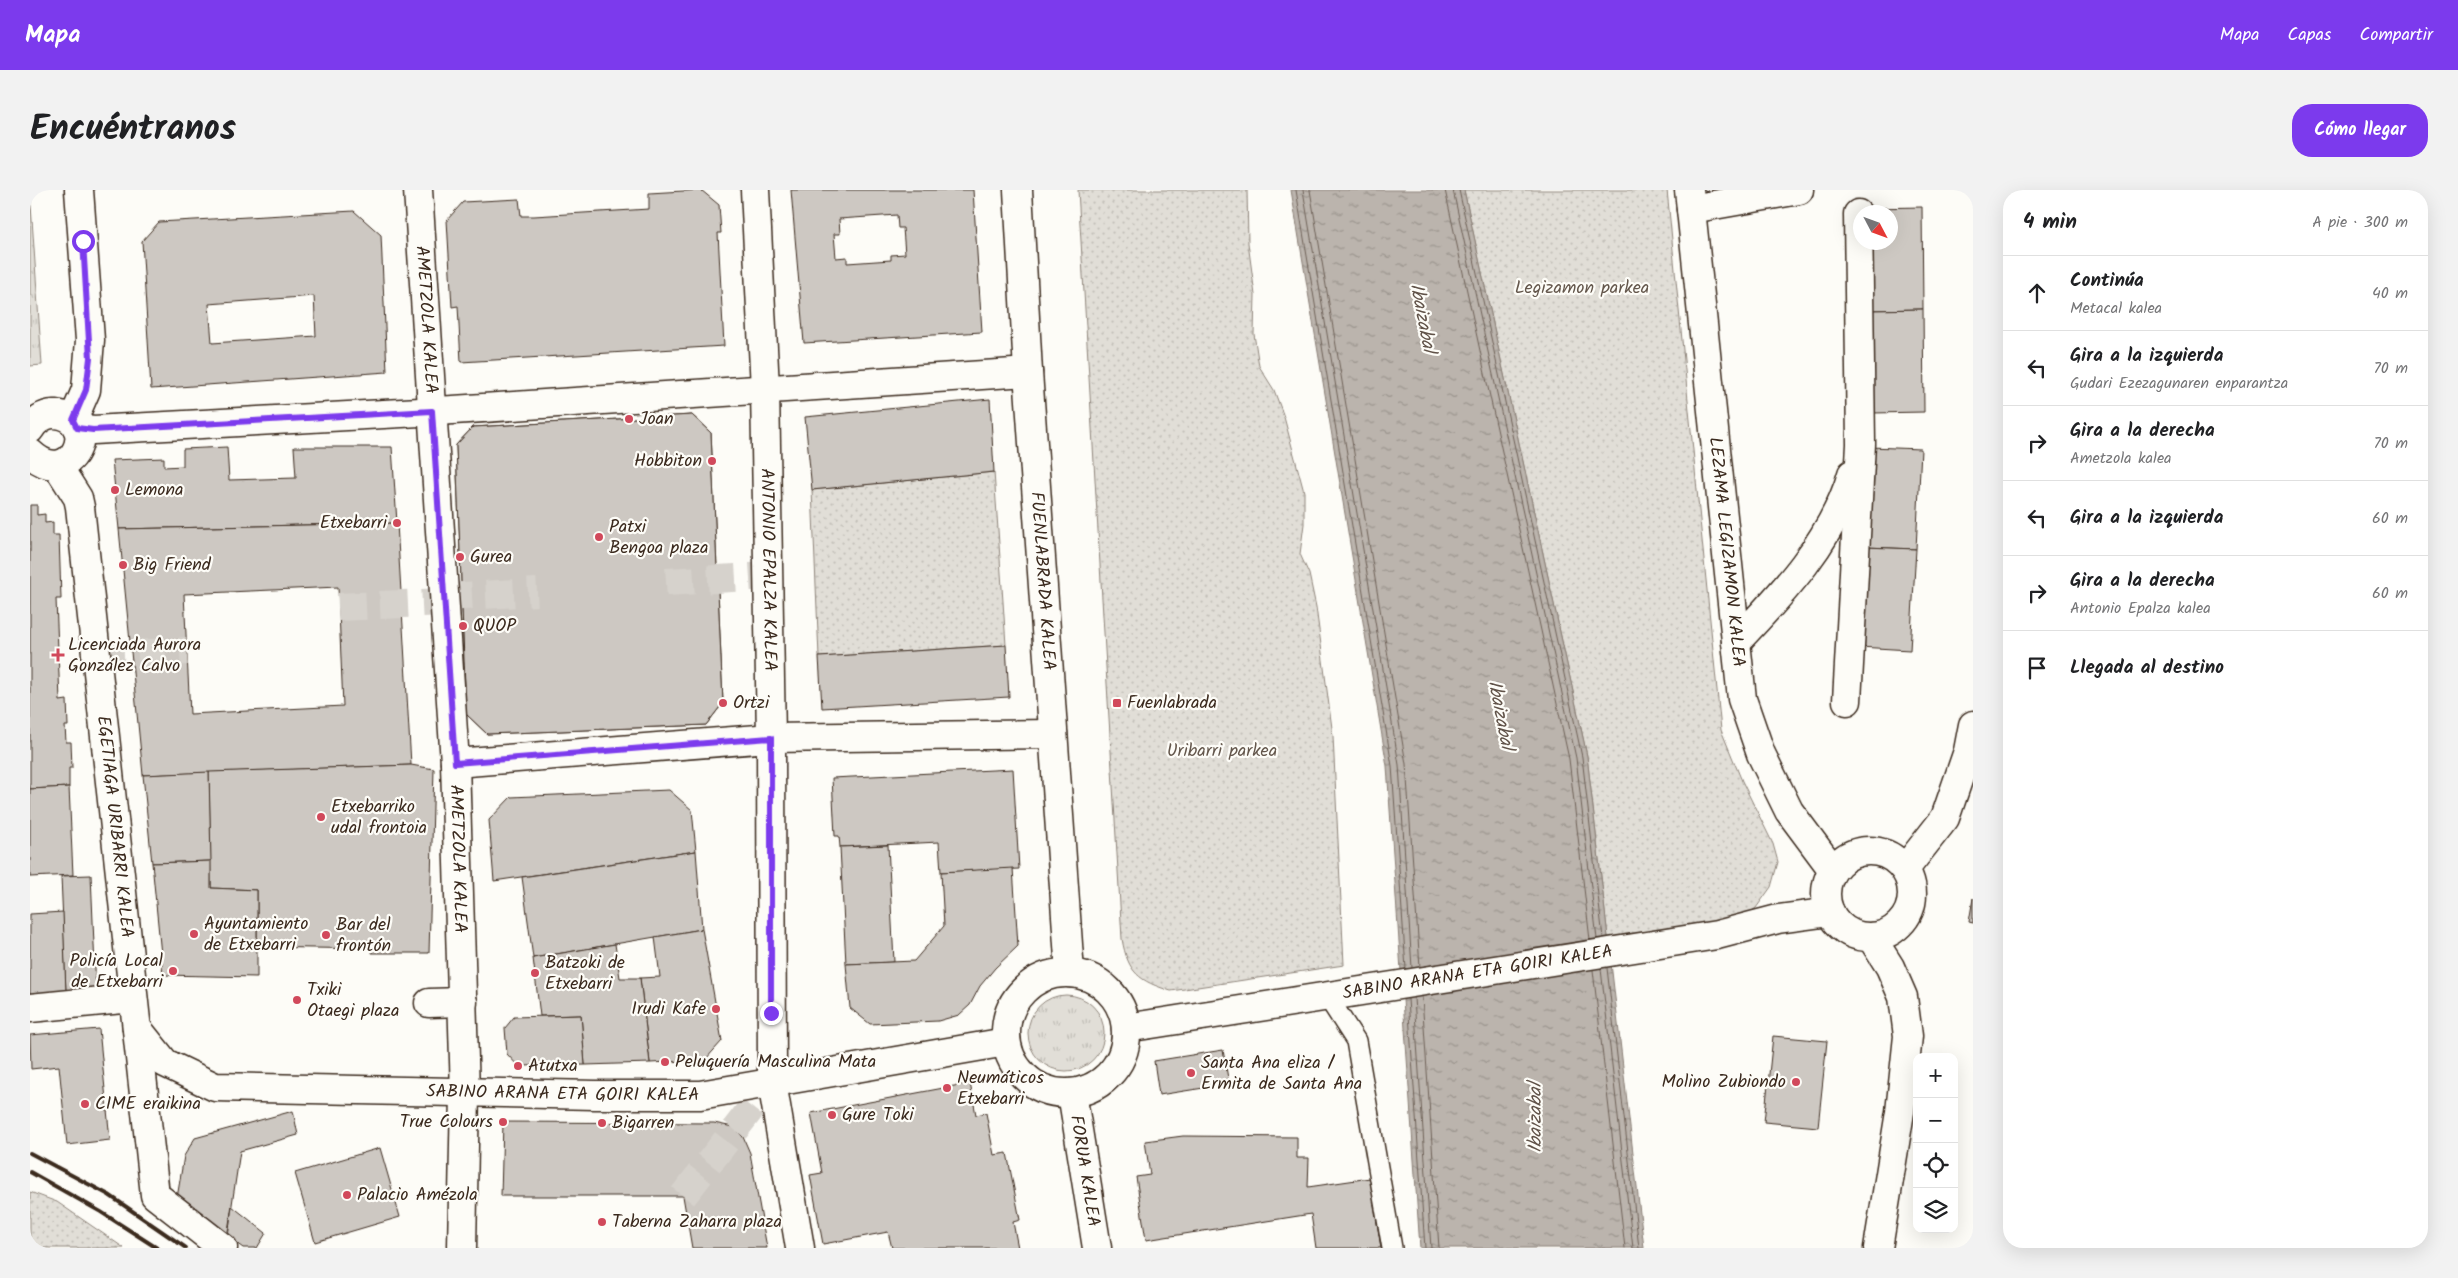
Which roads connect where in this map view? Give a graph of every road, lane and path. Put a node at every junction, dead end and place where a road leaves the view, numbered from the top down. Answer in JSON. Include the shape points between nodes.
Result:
{"nodes":[{"id":1,"x":79,"y":190,"type":"edge"},
{"id":2,"x":418,"y":190,"type":"edge"},
{"id":3,"x":755,"y":190,"type":"edge"},
{"id":4,"x":1018,"y":190,"type":"edge"},
{"id":5,"x":1799,"y":190,"type":"edge"},
{"id":6,"x":1690,"y":200,"type":"edge"},
{"id":7,"x":1858,"y":250,"type":"edge"},
{"id":8,"x":1028,"y":372,"type":"junction"},
{"id":9,"x":765,"y":388,"type":"junction"},
{"id":10,"x":432,"y":411,"type":"junction"},
{"id":11,"x":32,"y":423,"type":"edge"},
{"id":12,"x":75,"y":424,"type":"junction"},
{"id":13,"x":1861,"y":444,"type":"junction"},
{"id":14,"x":30,"y":453,"type":"edge"},
{"id":15,"x":57,"y":465,"type":"junction"},
{"id":16,"x":1736,"y":642,"type":"junction"},
{"id":17,"x":1847,"y":701,"type":"dead end"},
{"id":18,"x":1973,"y":725,"type":"edge"},
{"id":19,"x":1053,"y":734,"type":"junction"},
{"id":20,"x":771,"y":738,"type":"junction"},
{"id":21,"x":455,"y":763,"type":"junction"},
{"id":22,"x":1905,"y":869,"type":"junction"},
{"id":23,"x":1833,"y":870,"type":"junction"},
{"id":24,"x":1830,"y":912,"type":"junction"},
{"id":25,"x":1871,"y":937,"type":"junction"},
{"id":26,"x":1070,"y":973,"type":"junction"},
{"id":27,"x":1327,"y":996,"type":"junction"},
{"id":28,"x":133,"y":998,"type":"junction"},
{"id":29,"x":463,"y":1002,"type":"junction"},
{"id":30,"x":429,"y":1003,"type":"dead end"},
{"id":31,"x":30,"y":1008,"type":"edge"},
{"id":32,"x":137,"y":1028,"type":"junction"},
{"id":33,"x":1126,"y":1028,"type":"junction"},
{"id":34,"x":1006,"y":1042,"type":"junction"},
{"id":35,"x":772,"y":1082,"type":"junction"},
{"id":36,"x":465,"y":1086,"type":"junction"},
{"id":37,"x":1072,"y":1093,"type":"junction"},
{"id":38,"x":223,"y":1248,"type":"edge"},
{"id":39,"x":462,"y":1248,"type":"edge"},
{"id":40,"x":800,"y":1248,"type":"edge"},
{"id":41,"x":1097,"y":1248,"type":"edge"},
{"id":42,"x":1392,"y":1248,"type":"edge"},
{"id":43,"x":1878,"y":1248,"type":"edge"}],
"edges":[{"from":1,"to":12,"type":"street","via":[[90,340],[86,390]]},
{"from":2,"to":10,"type":"street","name":"AMETZOLA KALEA"},
{"from":3,"to":9,"type":"street","name":"ANTONIO EPALZA KALEA"},
{"from":4,"to":8,"type":"street","name":"FUENLABRADA KALEA"},
{"from":5,"to":6,"type":"street","name":"LEZAMA LEGIZAMON KALEA"},
{"from":6,"to":16,"type":"street","name":"LEZAMA LEGIZAMON KALEA"},
{"from":7,"to":13,"type":"street"},
{"from":8,"to":9,"type":"street"},
{"from":8,"to":19,"type":"street","name":"FUENLABRADA KALEA"},
{"from":9,"to":10,"type":"street"},
{"from":9,"to":20,"type":"street","name":"ANTONIO EPALZA KALEA"},
{"from":10,"to":12,"type":"street","via":[[93,430]]},
{"from":10,"to":21,"type":"street","name":"AMETZOLA KALEA"},
{"from":11,"to":12,"type":"street","via":[[52,413],[67,416]]},
{"from":12,"to":15,"type":"street","via":[[81,438],[79,446],[67,461]]},
{"from":13,"to":16,"type":"street","via":[[1847,491],[1818,542],[1784,590]]},
{"from":13,"to":17,"type":"street"},
{"from":14,"to":15,"type":"street","via":[[44,465]]},
{"from":15,"to":28,"type":"street","name":"EGETIAGA URIBARRI KALEA","via":[[78,498],[80,507]]},
{"from":16,"to":23,"type":"street","name":"LEZAMA LEGIZAMON KALEA","via":[[1742,698],[1761,754],[1788,811]]},
{"from":18,"to":22,"type":"street","via":[[1968,751],[1945,818]]},
{"from":19,"to":20,"type":"street"},
{"from":19,"to":26,"type":"street","name":"FUENLABRADA KALEA"},
{"from":20,"to":21,"type":"street"},
{"from":20,"to":35,"type":"street","name":"ANTONIO EPALZA KALEA"},
{"from":21,"to":29,"type":"street","name":"AMETZOLA KALEA"},
{"from":22,"to":23,"type":"street","via":[[1883,852],[1869,850],[1843,859]]},
{"from":22,"to":25,"type":"street","via":[[1912,881],[1911,908],[1895,929]]},
{"from":23,"to":24,"type":"street","via":[[1827,883],[1826,898]]},
{"from":24,"to":25,"type":"street","via":[[1846,931]]},
{"from":24,"to":27,"type":"street","name":"SABINO ARANA ETA GOIRI KALEA","via":[[1778,919],[1717,935]]},
{"from":25,"to":43,"type":"street","via":[[1890,967],[1903,997],[1908,1036],[1900,1112]]},
{"from":26,"to":33,"type":"street","via":[[1090,978],[1108,990],[1120,1007]]},
{"from":26,"to":34,"type":"street","via":[[1049,975],[1030,984],[1015,1000],[1006,1020]]},
{"from":27,"to":33,"type":"street","name":"SABINO ARANA ETA GOIRI KALEA"},
{"from":27,"to":42,"type":"lane","via":[[1356,1041]]},
{"from":28,"to":31,"type":"street"},
{"from":28,"to":32,"type":"street","name":"EGETIAGA URIBARRI KALEA"},
{"from":29,"to":30,"type":"street"},
{"from":29,"to":36,"type":"street","name":"AMETZOLA KALEA"},
{"from":32,"to":36,"type":"street","name":"SABINO ARANA ETA GOIRI KALEA","via":[[165,1063],[215,1087]]},
{"from":32,"to":38,"type":"street","name":"EGETIAGA URIBARRI KALEA","via":[[155,1195]]},
{"from":33,"to":37,"type":"street","via":[[1118,1063],[1106,1078],[1090,1088]]},
{"from":34,"to":35,"type":"street","name":"SABINO ARANA ETA GOIRI KALEA"},
{"from":34,"to":37,"type":"street","via":[[1011,1059],[1036,1086]]},
{"from":35,"to":36,"type":"street","name":"SABINO ARANA ETA GOIRI KALEA","via":[[700,1095]]},
{"from":35,"to":40,"type":"street","name":"ANTONIO EPALZA KALEA"},
{"from":36,"to":39,"type":"street","name":"AMETZOLA KALEA"},
{"from":37,"to":41,"type":"street","name":"FORUA KALEA"}]}
